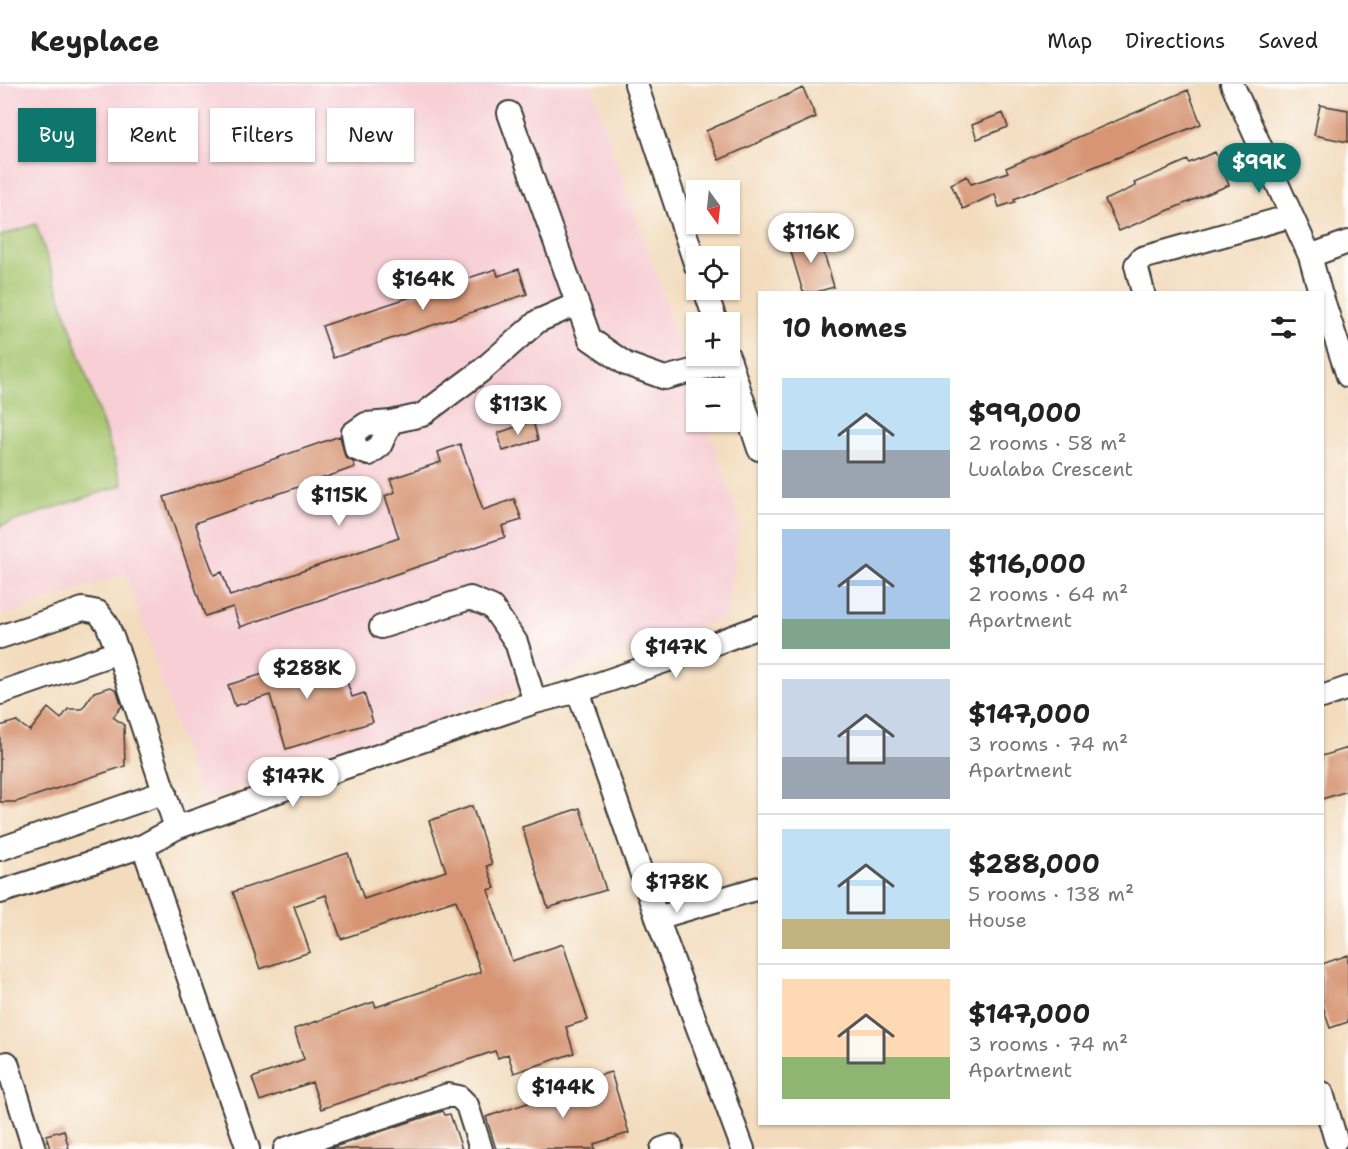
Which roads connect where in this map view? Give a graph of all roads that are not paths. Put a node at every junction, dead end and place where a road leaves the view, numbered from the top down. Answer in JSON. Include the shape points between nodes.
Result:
{"nodes":[{"id":1,"x":636,"y":84,"type":"edge"},
{"id":2,"x":1232,"y":84,"type":"edge"},
{"id":3,"x":509,"y":113,"type":"dead end"},
{"id":4,"x":1292,"y":216,"type":"junction"},
{"id":5,"x":1348,"y":242,"type":"edge"},
{"id":6,"x":689,"y":246,"type":"edge"},
{"id":7,"x":1310,"y":256,"type":"junction"},
{"id":8,"x":1143,"y":291,"type":"edge"},
{"id":9,"x":1320,"y":291,"type":"edge"},
{"id":10,"x":577,"y":304,"type":"junction"},
{"id":11,"x":1324,"y":306,"type":"edge"},
{"id":12,"x":703,"y":366,"type":"edge"},
{"id":13,"x":732,"y":366,"type":"edge"},
{"id":14,"x":1348,"y":376,"type":"edge"},
{"id":15,"x":391,"y":422,"type":"dead end"},
{"id":16,"x":758,"y":446,"type":"edge"},
{"id":17,"x":381,"y":627,"type":"dead end"},
{"id":18,"x":758,"y":627,"type":"edge"},
{"id":19,"x":0,"y":637,"type":"edge"},
{"id":20,"x":118,"y":652,"type":"junction"},
{"id":21,"x":1348,"y":688,"type":"edge"},
{"id":22,"x":578,"y":691,"type":"junction"},
{"id":23,"x":0,"y":693,"type":"edge"},
{"id":24,"x":1324,"y":696,"type":"edge"},
{"id":25,"x":535,"y":702,"type":"junction"},
{"id":26,"x":165,"y":792,"type":"junction"},
{"id":27,"x":176,"y":828,"type":"junction"},
{"id":28,"x":143,"y":846,"type":"junction"},
{"id":29,"x":0,"y":849,"type":"edge"},
{"id":30,"x":758,"y":888,"type":"edge"},
{"id":31,"x":0,"y":892,"type":"edge"},
{"id":32,"x":657,"y":918,"type":"junction"},
{"id":33,"x":7,"y":1063,"type":"dead end"},
{"id":34,"x":1324,"y":1099,"type":"edge"},
{"id":35,"x":1337,"y":1139,"type":"edge"},
{"id":36,"x":34,"y":1149,"type":"edge"},
{"id":37,"x":248,"y":1149,"type":"edge"},
{"id":38,"x":285,"y":1149,"type":"edge"},
{"id":39,"x":481,"y":1149,"type":"edge"},
{"id":40,"x":743,"y":1149,"type":"edge"}],
"edges":[{"from":1,"to":6,"type":"street"},
{"from":2,"to":4,"type":"street"},
{"from":3,"to":10,"type":"street"},
{"from":4,"to":7,"type":"street"},
{"from":4,"to":8,"type":"street","via":[[1142,258],[1136,265]]},
{"from":5,"to":7,"type":"street"},
{"from":7,"to":9,"type":"street"},
{"from":10,"to":12,"type":"street","via":[[590,339],[626,364],[665,378]]},
{"from":10,"to":15,"type":"street","via":[[538,321],[422,415]]},
{"from":11,"to":14,"type":"street"},
{"from":13,"to":16,"type":"street"},
{"from":17,"to":25,"type":"street","via":[[470,598],[492,607],[516,642]]},
{"from":18,"to":22,"type":"street"},
{"from":19,"to":20,"type":"street","via":[[83,609],[98,612]]},
{"from":20,"to":23,"type":"street"},
{"from":20,"to":26,"type":"street"},
{"from":21,"to":24,"type":"street"},
{"from":22,"to":25,"type":"street"},
{"from":22,"to":32,"type":"street"},
{"from":25,"to":27,"type":"street"},
{"from":26,"to":27,"type":"street"},
{"from":26,"to":29,"type":"street"},
{"from":27,"to":28,"type":"street"},
{"from":28,"to":31,"type":"street"},
{"from":28,"to":37,"type":"street"},
{"from":30,"to":32,"type":"street"},
{"from":32,"to":40,"type":"street"},
{"from":33,"to":36,"type":"street"},
{"from":34,"to":35,"type":"street"},
{"from":38,"to":39,"type":"street","via":[[448,1095],[459,1097],[467,1105]]}]}
